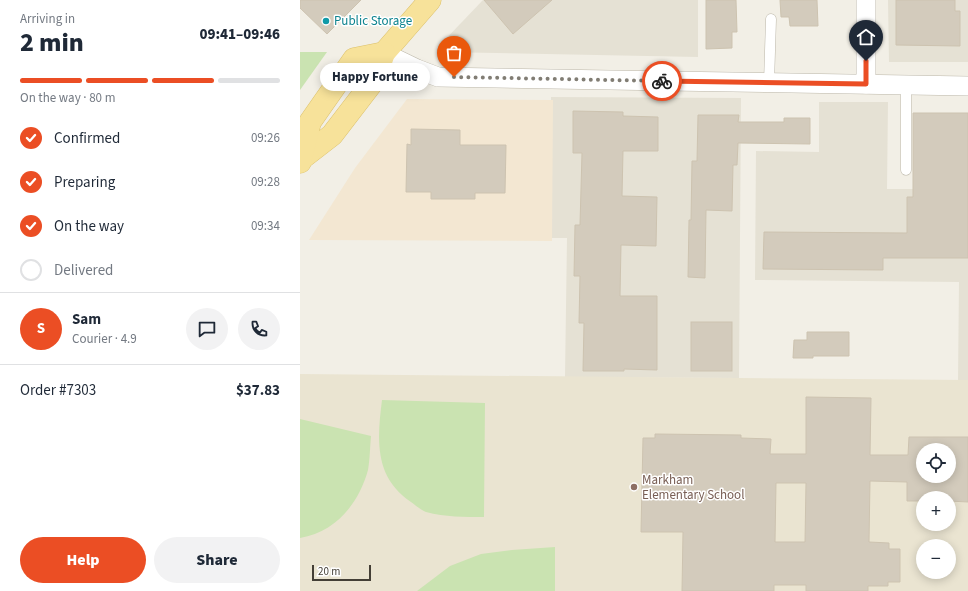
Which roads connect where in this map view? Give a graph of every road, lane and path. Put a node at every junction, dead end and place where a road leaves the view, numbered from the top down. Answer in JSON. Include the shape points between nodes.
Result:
{"nodes":[{"id":1,"x":430,"y":0,"type":"edge"},
{"id":2,"x":866,"y":0,"type":"edge"},
{"id":3,"x":771,"y":19,"type":"dead end"},
{"id":4,"x":384,"y":53,"type":"junction"},
{"id":5,"x":769,"y":83,"type":"junction"},
{"id":6,"x":866,"y":84,"type":"junction"},
{"id":7,"x":906,"y":85,"type":"junction"},
{"id":8,"x":968,"y":86,"type":"edge"},
{"id":9,"x":301,"y":161,"type":"edge"},
{"id":10,"x":906,"y":170,"type":"dead end"}],
"edges":[{"from":1,"to":4,"type":"main road"},
{"from":2,"to":6,"type":"street"},
{"from":3,"to":5,"type":"lane"},
{"from":4,"to":5,"type":"street","via":[[438,76]]},
{"from":4,"to":9,"type":"main road","via":[[375,78],[332,135]]},
{"from":4,"to":9,"type":"main road","via":[[354,59],[310,122]]},
{"from":5,"to":6,"type":"street"},
{"from":6,"to":7,"type":"street"},
{"from":7,"to":8,"type":"street"},
{"from":7,"to":10,"type":"lane"}]}
